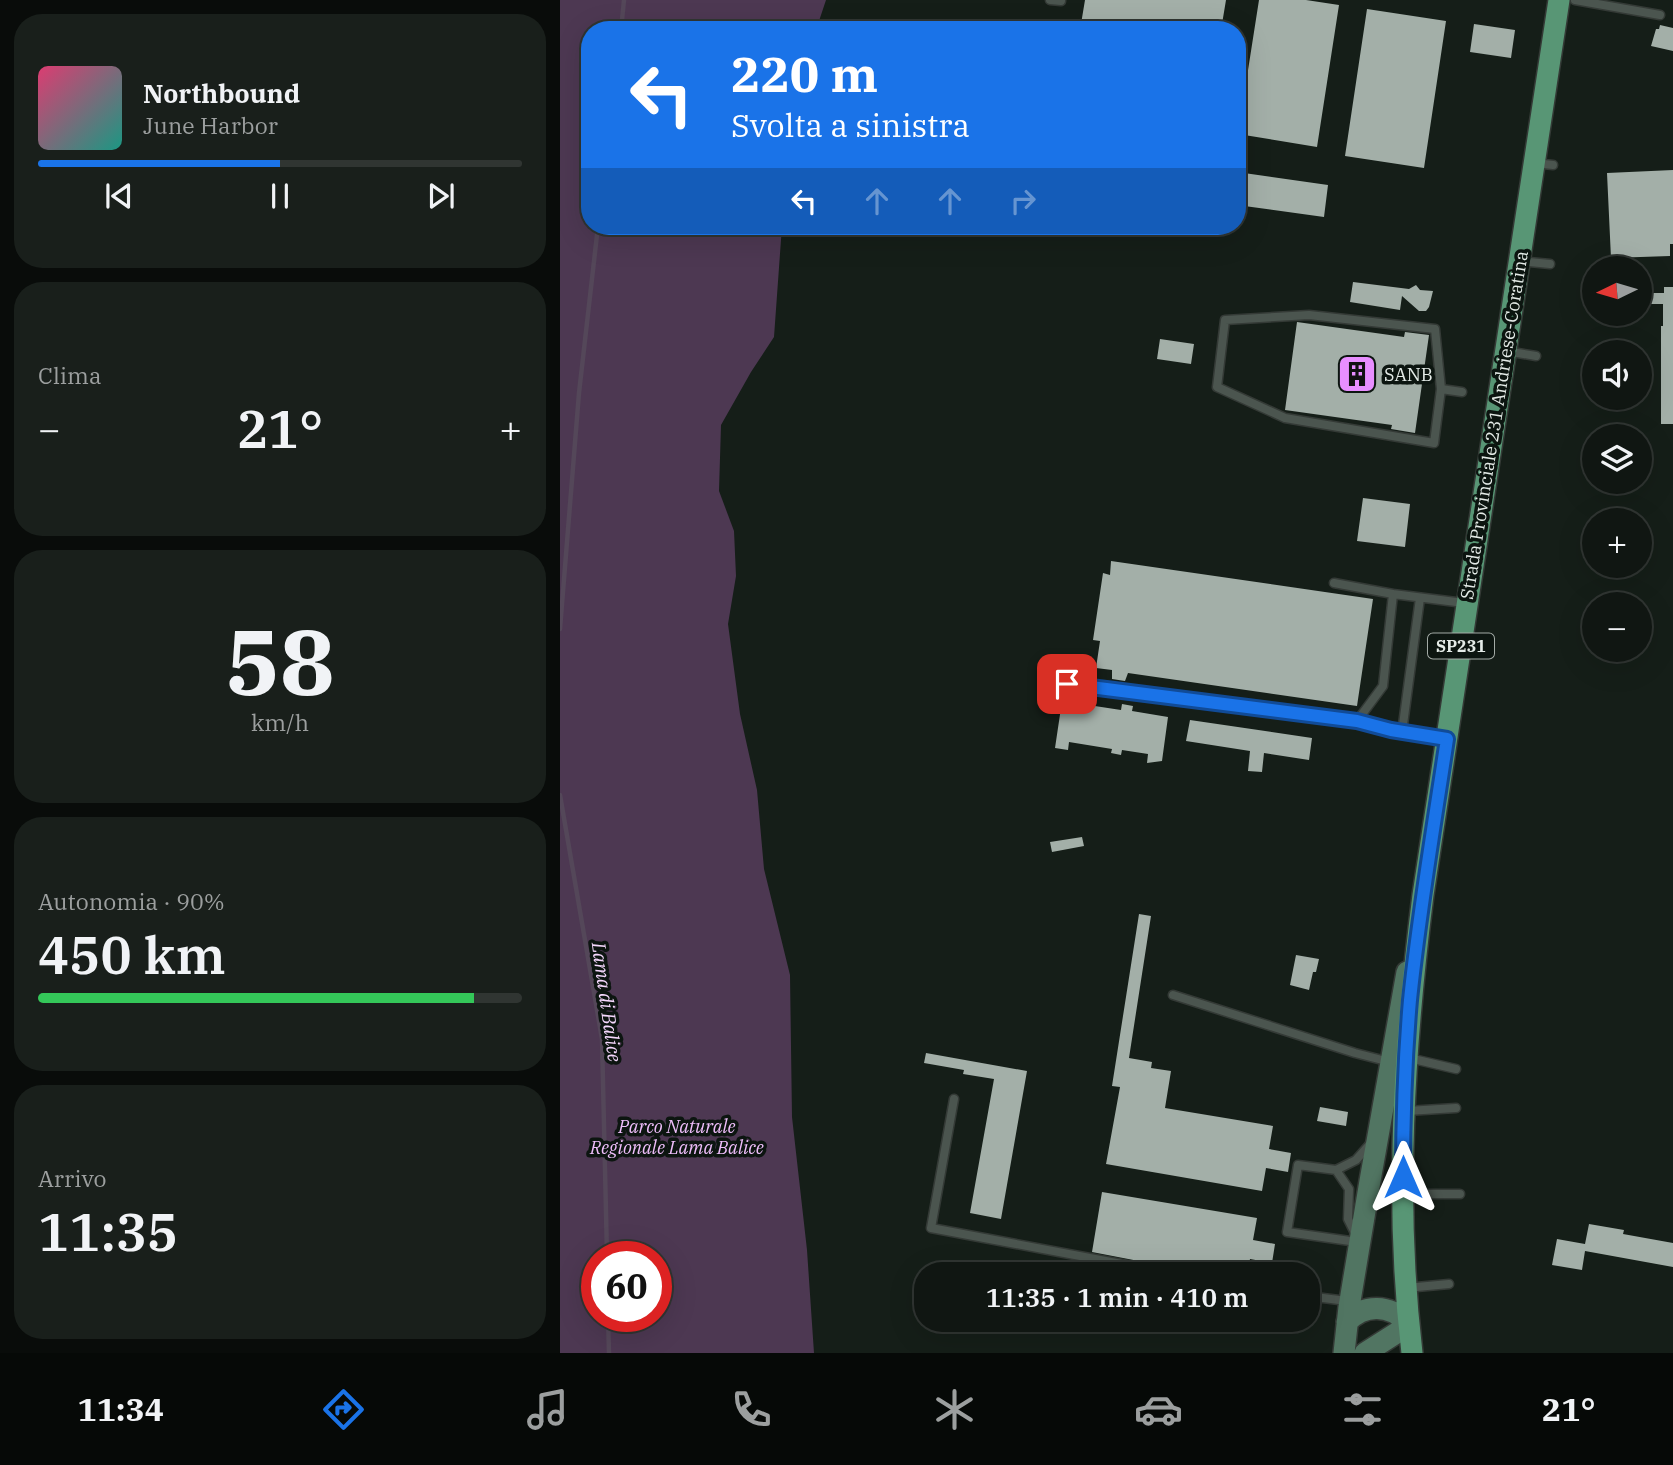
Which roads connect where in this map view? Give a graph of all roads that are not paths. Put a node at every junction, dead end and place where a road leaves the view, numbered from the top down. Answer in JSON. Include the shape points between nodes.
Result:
{"nodes":[{"id":1,"x":1050,"y":0,"type":"edge"},
{"id":2,"x":1061,"y":1,"type":"edge"},
{"id":3,"x":1566,"y":2,"type":"edge"},
{"id":4,"x":1660,"y":15,"type":"dead end"},
{"id":5,"x":1519,"y":261,"type":"junction"},
{"id":6,"x":1550,"y":264,"type":"dead end"},
{"id":7,"x":1506,"y":351,"type":"junction"},
{"id":8,"x":1536,"y":356,"type":"dead end"},
{"id":9,"x":1441,"y":388,"type":"junction"},
{"id":10,"x":1462,"y":392,"type":"dead end"},
{"id":11,"x":1334,"y":583,"type":"dead end"},
{"id":12,"x":1392,"y":594,"type":"junction"},
{"id":13,"x":1420,"y":598,"type":"junction"},
{"id":14,"x":1467,"y":603,"type":"junction"},
{"id":15,"x":1067,"y":684,"type":"dead end"},
{"id":16,"x":1357,"y":721,"type":"junction"},
{"id":17,"x":1402,"y":732,"type":"junction"},
{"id":18,"x":1447,"y":739,"type":"junction"},
{"id":19,"x":1173,"y":995,"type":"dead end"},
{"id":20,"x":1398,"y":1060,"type":"junction"},
{"id":21,"x":1456,"y":1069,"type":"dead end"},
{"id":22,"x":954,"y":1099,"type":"dead end"},
{"id":23,"x":1456,"y":1108,"type":"dead end"},
{"id":24,"x":1404,"y":1111,"type":"junction"},
{"id":25,"x":1377,"y":1136,"type":"junction"},
{"id":26,"x":1336,"y":1170,"type":"junction"},
{"id":27,"x":1403,"y":1194,"type":"junction"},
{"id":28,"x":1461,"y":1194,"type":"dead end"},
{"id":29,"x":1360,"y":1242,"type":"junction"},
{"id":30,"x":1111,"y":1262,"type":"edge"},
{"id":31,"x":1449,"y":1284,"type":"dead end"},
{"id":32,"x":1406,"y":1288,"type":"junction"},
{"id":33,"x":1320,"y":1301,"type":"edge"},
{"id":34,"x":1349,"y":1312,"type":"junction"},
{"id":35,"x":1408,"y":1322,"type":"junction"},
{"id":36,"x":1344,"y":1353,"type":"edge"},
{"id":37,"x":1365,"y":1353,"type":"edge"},
{"id":38,"x":1412,"y":1353,"type":"edge"}],
"edges":[{"from":1,"to":2,"type":"lane"},
{"from":3,"to":4,"type":"lane"},
{"from":3,"to":5,"type":"main road","name":"Strada Provinciale 231 Andriese-Coratina","number":"SP231","via":[[1544,164]]},
{"from":5,"to":6,"type":"lane"},
{"from":5,"to":7,"type":"main road","name":"Strada Provinciale 231 Andriese-Coratina","number":"SP231"},
{"from":7,"to":8,"type":"lane"},
{"from":7,"to":14,"type":"main road","name":"Strada Provinciale 231 Andriese-Coratina","number":"SP231"},
{"from":9,"to":9,"type":"lane","via":[[1434,443],[1285,418],[1217,387],[1225,320],[1309,315],[1435,329]]},
{"from":9,"to":10,"type":"lane"},
{"from":11,"to":12,"type":"lane"},
{"from":12,"to":13,"type":"lane"},
{"from":12,"to":16,"type":"lane","via":[[1383,686]]},
{"from":13,"to":14,"type":"lane"},
{"from":13,"to":17,"type":"lane"},
{"from":14,"to":18,"type":"main road","name":"Strada Provinciale 231 Andriese-Coratina","number":"SP231"},
{"from":15,"to":16,"type":"lane"},
{"from":16,"to":17,"type":"lane"},
{"from":17,"to":18,"type":"lane"},
{"from":18,"to":20,"type":"main road","name":"Strada Provinciale 231 Andriese-Coratina","number":"SP231"},
{"from":19,"to":20,"type":"lane","via":[[1355,1054]]},
{"from":20,"to":21,"type":"lane"},
{"from":20,"to":24,"type":"main road","name":"Strada Provinciale 231 Andriese-Coratina","number":"SP231"},
{"from":20,"to":25,"type":"street"},
{"from":22,"to":30,"type":"lane","via":[[931,1228]]},
{"from":23,"to":24,"type":"lane"},
{"from":24,"to":27,"type":"main road","name":"Strada Provinciale 231 Andriese-Coratina","number":"SP231"},
{"from":25,"to":26,"type":"lane","via":[[1356,1160]]},
{"from":25,"to":29,"type":"street"},
{"from":26,"to":29,"type":"lane","via":[[1349,1189],[1348,1219]]},
{"from":26,"to":29,"type":"lane","via":[[1298,1164],[1287,1232]]},
{"from":27,"to":28,"type":"lane"},
{"from":27,"to":32,"type":"main road","name":"Strada Provinciale 231 Andriese-Coratina","number":"SP231"},
{"from":29,"to":34,"type":"street"},
{"from":31,"to":32,"type":"lane"},
{"from":32,"to":35,"type":"main road","name":"Strada Provinciale 231 Andriese-Coratina","number":"SP231"},
{"from":33,"to":34,"type":"lane"},
{"from":34,"to":35,"type":"street","via":[[1377,1308]]},
{"from":34,"to":36,"type":"street"},
{"from":35,"to":37,"type":"street"},
{"from":35,"to":38,"type":"main road","name":"Strada Provinciale 231 Andriese-Coratina","number":"SP231"}]}
